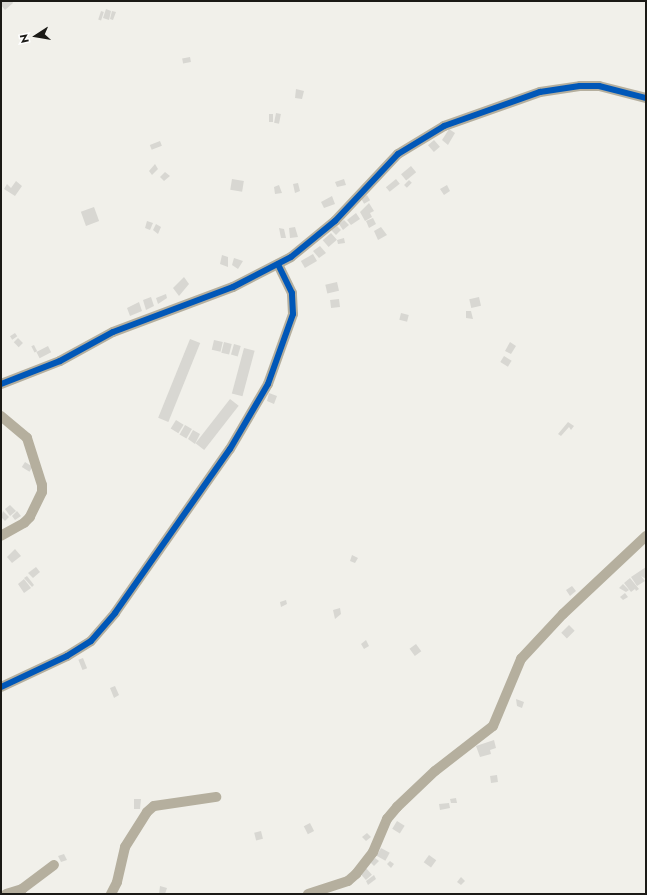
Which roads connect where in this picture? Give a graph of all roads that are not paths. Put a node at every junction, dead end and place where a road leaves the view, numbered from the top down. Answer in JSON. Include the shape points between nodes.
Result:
{"nodes":[{"id":1,"x":646,"y":98,"type":"edge"},
{"id":2,"x":278,"y":264,"type":"junction"},
{"id":3,"x":1,"y":384,"type":"edge"},
{"id":4,"x":1,"y":416,"type":"edge"},
{"id":5,"x":1,"y":536,"type":"edge"},
{"id":6,"x":646,"y":536,"type":"edge"},
{"id":7,"x":1,"y":687,"type":"edge"},
{"id":8,"x":216,"y":797,"type":"dead end"},
{"id":9,"x":54,"y":865,"type":"dead end"},
{"id":10,"x":6,"y":894,"type":"edge"},
{"id":11,"x":111,"y":894,"type":"edge"},
{"id":12,"x":308,"y":894,"type":"edge"}],
"edges":[{"from":1,"to":2,"type":"street","via":[[599,86],[580,86],[540,92],[444,126],[398,154],[336,221]]},
{"from":2,"to":3,"type":"street","via":[[233,287],[113,332],[60,361]]},
{"from":2,"to":7,"type":"street","via":[[292,293],[293,314],[268,384],[230,449],[115,613],[91,641],[67,656]]},
{"from":4,"to":5,"type":"street","via":[[27,438],[42,485],[42,492],[30,517],[24,524]]},
{"from":6,"to":12,"type":"street","via":[[568,609],[522,659],[493,726],[435,771],[397,807],[387,819],[373,852],[356,874],[348,881]]},
{"from":8,"to":11,"type":"street","via":[[154,806],[147,812],[125,847],[117,882]]},
{"from":9,"to":10,"type":"street","via":[[22,889]]}]}
